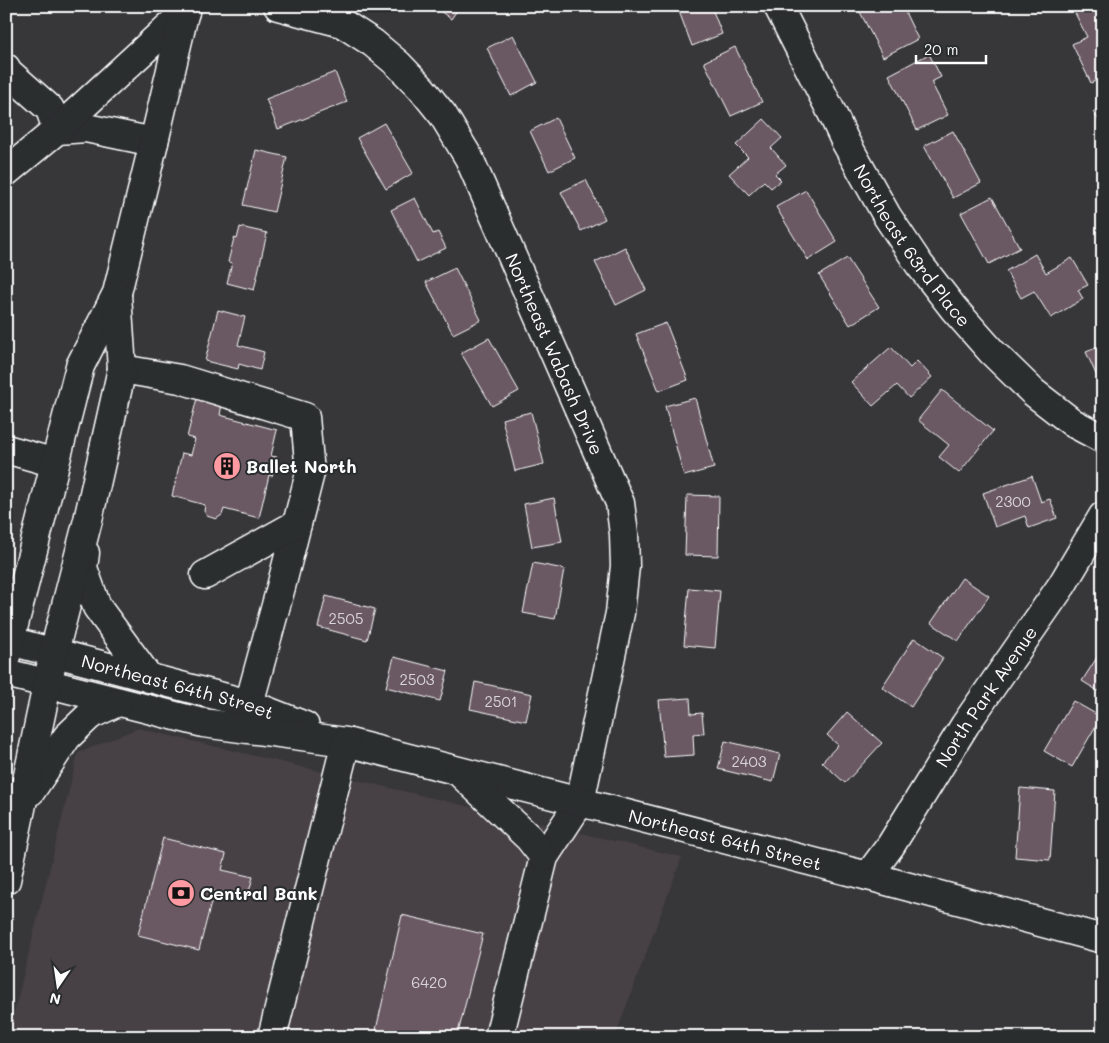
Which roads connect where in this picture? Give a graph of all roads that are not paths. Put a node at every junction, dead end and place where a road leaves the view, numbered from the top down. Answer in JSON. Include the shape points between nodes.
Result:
{"nodes":[{"id":1,"x":278,"y":6,"type":"edge"},
{"id":2,"x":778,"y":6,"type":"edge"},
{"id":3,"x":186,"y":9,"type":"edge"},
{"id":4,"x":6,"y":68,"type":"edge"},
{"id":5,"x":57,"y":130,"type":"junction"},
{"id":6,"x":154,"y":142,"type":"junction"},
{"id":7,"x":6,"y":172,"type":"edge"},
{"id":8,"x":117,"y":293,"type":"junction"},
{"id":9,"x":122,"y":369,"type":"junction"},
{"id":10,"x":1103,"y":439,"type":"edge"},
{"id":11,"x":6,"y":450,"type":"edge"},
{"id":12,"x":55,"y":463,"type":"junction"},
{"id":13,"x":1103,"y":516,"type":"edge"},
{"id":14,"x":88,"y":520,"type":"junction"},
{"id":15,"x":297,"y":524,"type":"junction"},
{"id":16,"x":205,"y":575,"type":"dead end"},
{"id":17,"x":7,"y":645,"type":"edge"},
{"id":18,"x":54,"y":652,"type":"junction"},
{"id":19,"x":6,"y":674,"type":"edge"},
{"id":20,"x":149,"y":678,"type":"junction"},
{"id":21,"x":48,"y":684,"type":"junction"},
{"id":22,"x":118,"y":702,"type":"junction"},
{"id":23,"x":250,"y":704,"type":"junction"},
{"id":24,"x":346,"y":742,"type":"junction"},
{"id":25,"x":457,"y":770,"type":"junction"},
{"id":26,"x":23,"y":802,"type":"junction"},
{"id":27,"x":580,"y":802,"type":"junction"},
{"id":28,"x":544,"y":857,"type":"junction"},
{"id":29,"x":868,"y":876,"type":"junction"},
{"id":30,"x":6,"y":880,"type":"edge"},
{"id":31,"x":1103,"y":939,"type":"edge"},
{"id":32,"x":272,"y":1037,"type":"edge"},
{"id":33,"x":499,"y":1037,"type":"edge"}],
"edges":[{"from":1,"to":27,"type":"street","name":"Northeast Wabash Drive","via":[[342,23],[365,38],[398,64],[443,115],[468,158],[620,503],[625,566],[620,613]]},
{"from":2,"to":10,"type":"street","name":"Northeast 63rd Place","via":[[845,141],[887,216],[919,264],[992,352],[1033,392],[1073,424]]},
{"from":3,"to":5,"type":"street"},
{"from":3,"to":6,"type":"street"},
{"from":4,"to":5,"type":"street","via":[[50,109]]},
{"from":5,"to":6,"type":"street","via":[[86,128]]},
{"from":5,"to":7,"type":"street"},
{"from":6,"to":8,"type":"street"},
{"from":8,"to":9,"type":"street"},
{"from":8,"to":12,"type":"street","via":[[80,366]]},
{"from":9,"to":14,"type":"street"},
{"from":9,"to":15,"type":"street","via":[[180,380],[306,417],[310,473]]},
{"from":11,"to":12,"type":"street"},
{"from":12,"to":17,"type":"street"},
{"from":13,"to":29,"type":"street","name":"North Park Avenue","via":[[1062,586],[965,725]]},
{"from":14,"to":18,"type":"street"},
{"from":14,"to":20,"type":"street","via":[[83,568],[97,607]]},
{"from":15,"to":16,"type":"street"},
{"from":15,"to":23,"type":"street"},
{"from":17,"to":18,"type":"street","name":"Northeast 64th Street"},
{"from":18,"to":20,"type":"street","name":"Northeast 64th Street"},
{"from":18,"to":21,"type":"street"},
{"from":19,"to":21,"type":"street","name":"Northeast 64th Street"},
{"from":20,"to":23,"type":"street","name":"Northeast 64th Street"},
{"from":21,"to":22,"type":"street","name":"Northeast 64th Street"},
{"from":21,"to":26,"type":"street"},
{"from":22,"to":24,"type":"street","name":"Northeast 64th Street","via":[[203,723]]},
{"from":22,"to":26,"type":"street","via":[[90,716],[66,737]]},
{"from":23,"to":24,"type":"street","name":"Northeast 64th Street"},
{"from":24,"to":25,"type":"street","name":"Northeast 64th Street"},
{"from":24,"to":32,"type":"street"},
{"from":25,"to":27,"type":"street","name":"Northeast 64th Street"},
{"from":25,"to":28,"type":"street","via":[[529,838]]},
{"from":26,"to":30,"type":"street"},
{"from":27,"to":28,"type":"street"},
{"from":27,"to":29,"type":"street","name":"Northeast 64th Street"},
{"from":28,"to":33,"type":"street"},
{"from":29,"to":31,"type":"street","name":"Northeast 64th Street"}]}
